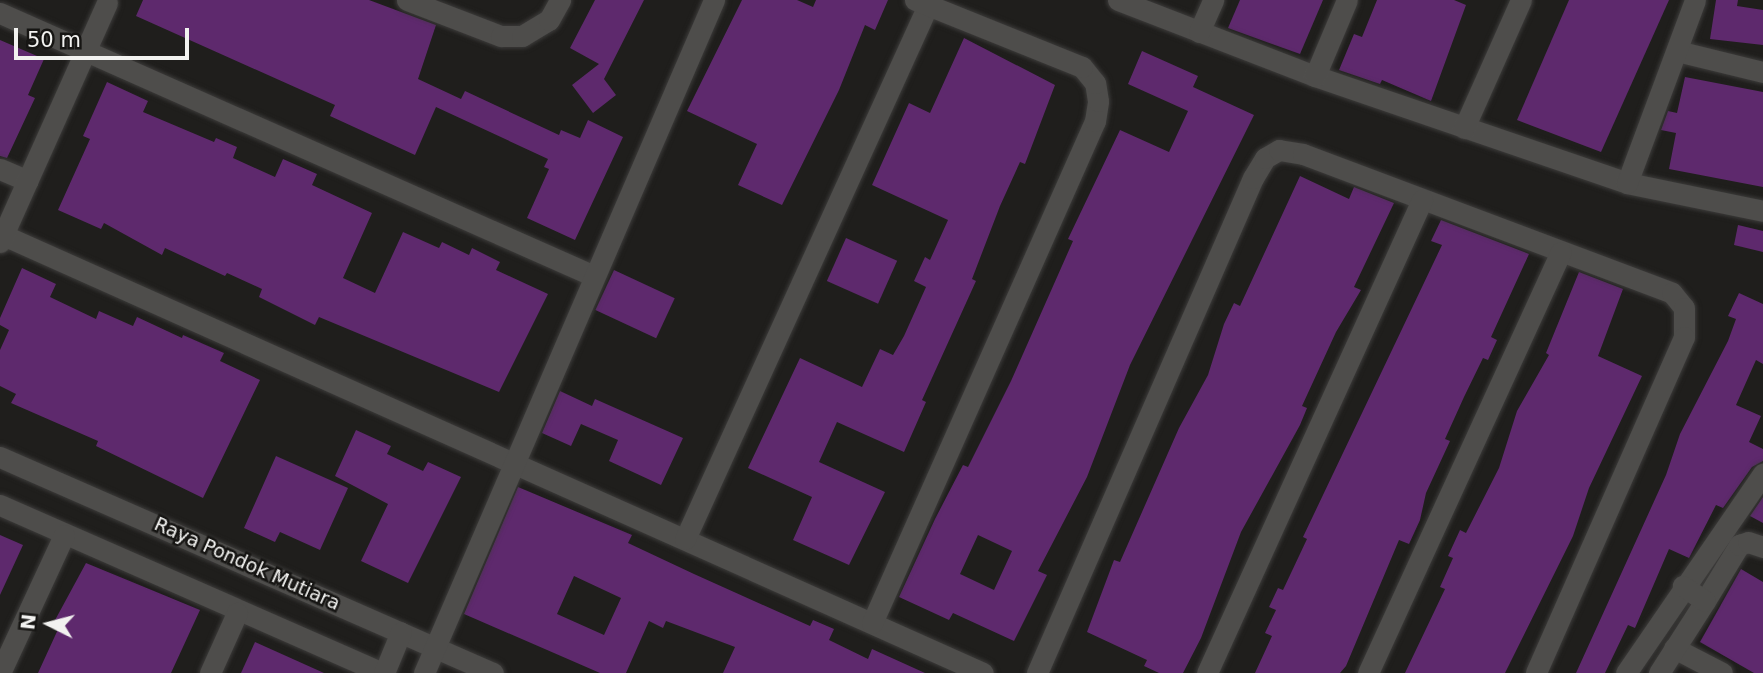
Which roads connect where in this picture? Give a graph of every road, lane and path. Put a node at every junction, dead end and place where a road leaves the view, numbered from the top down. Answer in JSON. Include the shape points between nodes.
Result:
{"nodes":[{"id":1,"x":407,"y":0,"type":"edge"},
{"id":2,"x":560,"y":0,"type":"edge"},
{"id":3,"x":714,"y":0,"type":"edge"},
{"id":4,"x":1118,"y":0,"type":"edge"},
{"id":5,"x":1213,"y":0,"type":"edge"},
{"id":6,"x":1347,"y":0,"type":"edge"},
{"id":7,"x":1521,"y":0,"type":"edge"},
{"id":8,"x":1695,"y":0,"type":"edge"},
{"id":9,"x":107,"y":3,"type":"dead end"},
{"id":10,"x":921,"y":3,"type":"edge"},
{"id":11,"x":448,"y":8,"type":"edge"},
{"id":12,"x":0,"y":13,"type":"edge"},
{"id":13,"x":1199,"y":32,"type":"junction"},
{"id":14,"x":85,"y":50,"type":"junction"},
{"id":15,"x":1676,"y":51,"type":"junction"},
{"id":16,"x":1763,"y":72,"type":"edge"},
{"id":17,"x":1315,"y":76,"type":"junction"},
{"id":18,"x":1464,"y":128,"type":"junction"},
{"id":19,"x":0,"y":169,"type":"edge"},
{"id":20,"x":28,"y":181,"type":"junction"},
{"id":21,"x":1627,"y":183,"type":"junction"},
{"id":22,"x":1422,"y":200,"type":"junction"},
{"id":23,"x":8,"y":206,"type":"edge"},
{"id":24,"x":1763,"y":211,"type":"edge"},
{"id":25,"x":2,"y":238,"type":"edge"},
{"id":26,"x":1561,"y":251,"type":"junction"},
{"id":27,"x":594,"y":276,"type":"junction"},
{"id":28,"x":0,"y":457,"type":"edge"},
{"id":29,"x":513,"y":463,"type":"junction"},
{"id":30,"x":1763,"y":474,"type":"edge"},
{"id":31,"x":0,"y":505,"type":"edge"},
{"id":32,"x":64,"y":535,"type":"junction"},
{"id":33,"x":685,"y":539,"type":"junction"},
{"id":34,"x":1763,"y":547,"type":"edge"},
{"id":35,"x":1683,"y":586,"type":"junction"},
{"id":36,"x":1705,"y":601,"type":"junction"},
{"id":37,"x":237,"y":613,"type":"junction"},
{"id":38,"x":872,"y":623,"type":"junction"},
{"id":39,"x":401,"y":632,"type":"junction"},
{"id":40,"x":435,"y":646,"type":"junction"},
{"id":41,"x":1674,"y":648,"type":"junction"},
{"id":42,"x":0,"y":673,"type":"edge"},
{"id":43,"x":210,"y":673,"type":"edge"},
{"id":44,"x":384,"y":673,"type":"edge"},
{"id":45,"x":424,"y":673,"type":"edge"},
{"id":46,"x":493,"y":673,"type":"edge"},
{"id":47,"x":983,"y":673,"type":"edge"},
{"id":48,"x":1037,"y":673,"type":"edge"},
{"id":49,"x":1207,"y":673,"type":"edge"},
{"id":50,"x":1368,"y":673,"type":"edge"},
{"id":51,"x":1536,"y":673,"type":"edge"},
{"id":52,"x":1626,"y":673,"type":"edge"},
{"id":53,"x":1658,"y":673,"type":"edge"},
{"id":54,"x":1722,"y":673,"type":"edge"}],
"edges":[{"from":1,"to":11,"type":"street"},
{"from":2,"to":11,"type":"street","via":[[549,20],[522,36],[501,36]]},
{"from":3,"to":27,"type":"street"},
{"from":4,"to":13,"type":"street"},
{"from":5,"to":13,"type":"street"},
{"from":6,"to":17,"type":"street"},
{"from":7,"to":18,"type":"street"},
{"from":8,"to":15,"type":"street"},
{"from":9,"to":14,"type":"street"},
{"from":10,"to":33,"type":"street"},
{"from":10,"to":38,"type":"street","via":[[1082,67],[1095,83],[1098,101],[1095,121]]},
{"from":12,"to":14,"type":"street"},
{"from":13,"to":17,"type":"street"},
{"from":14,"to":20,"type":"street"},
{"from":14,"to":27,"type":"street"},
{"from":15,"to":16,"type":"street"},
{"from":15,"to":21,"type":"street"},
{"from":17,"to":18,"type":"street"},
{"from":18,"to":21,"type":"street"},
{"from":19,"to":20,"type":"street"},
{"from":20,"to":23,"type":"street"},
{"from":21,"to":24,"type":"street"},
{"from":22,"to":26,"type":"street"},
{"from":22,"to":48,"type":"street","via":[[1303,154],[1279,150],[1265,158]]},
{"from":22,"to":49,"type":"street"},
{"from":23,"to":25,"type":"street"},
{"from":25,"to":29,"type":"street"},
{"from":26,"to":50,"type":"street"},
{"from":26,"to":51,"type":"street","via":[[1672,293],[1684,307],[1684,337]]},
{"from":27,"to":29,"type":"street"},
{"from":28,"to":39,"type":"street","name":"Raya Pondok Mutiara"},
{"from":29,"to":33,"type":"street"},
{"from":29,"to":40,"type":"street"},
{"from":30,"to":35,"type":"street"},
{"from":31,"to":32,"type":"street"},
{"from":32,"to":37,"type":"street"},
{"from":32,"to":42,"type":"street"},
{"from":33,"to":38,"type":"street"},
{"from":34,"to":36,"type":"street","via":[[1753,542],[1739,545]]},
{"from":35,"to":36,"type":"street"},
{"from":35,"to":52,"type":"street"},
{"from":36,"to":41,"type":"street"},
{"from":37,"to":43,"type":"street"},
{"from":37,"to":44,"type":"street"},
{"from":38,"to":47,"type":"street"},
{"from":39,"to":40,"type":"street","name":"Raya Pondok Mutiara"},
{"from":39,"to":44,"type":"street"},
{"from":40,"to":45,"type":"street"},
{"from":40,"to":46,"type":"street","name":"Raya Pondok Mutiara"},
{"from":41,"to":53,"type":"street"},
{"from":41,"to":54,"type":"street"}]}
